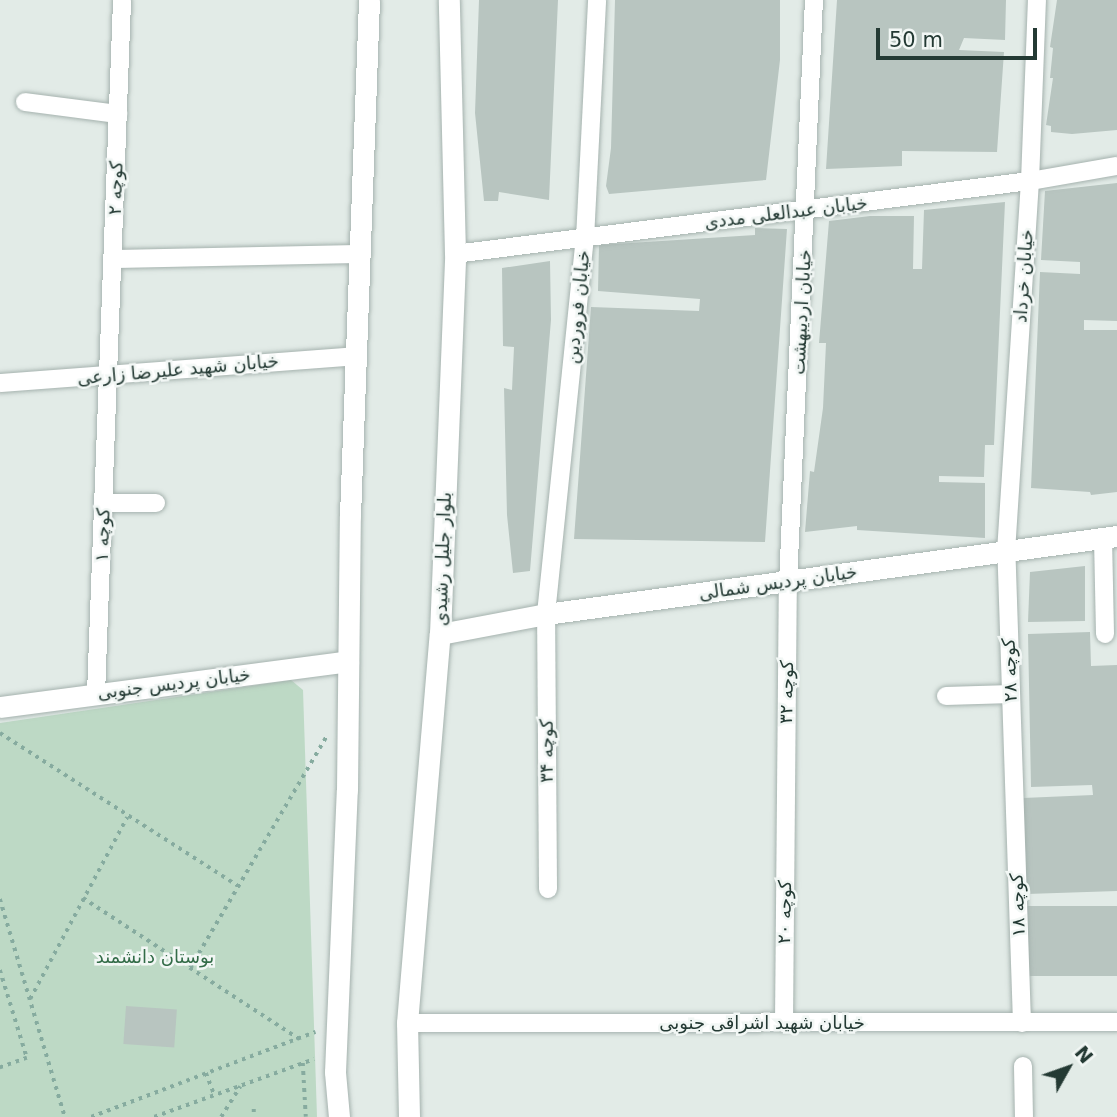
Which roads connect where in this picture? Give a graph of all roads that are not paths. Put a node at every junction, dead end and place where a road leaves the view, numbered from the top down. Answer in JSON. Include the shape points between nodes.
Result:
{"nodes":[{"id":1,"x":122,"y":0,"type":"edge"},
{"id":2,"x":369,"y":0,"type":"edge"},
{"id":3,"x":449,"y":0,"type":"edge"},
{"id":4,"x":597,"y":0,"type":"edge"},
{"id":5,"x":814,"y":0,"type":"edge"},
{"id":6,"x":1037,"y":0,"type":"edge"},
{"id":7,"x":25,"y":102,"type":"dead end"},
{"id":8,"x":118,"y":114,"type":"junction"},
{"id":9,"x":1117,"y":166,"type":"edge"},
{"id":10,"x":1030,"y":181,"type":"junction"},
{"id":11,"x":807,"y":210,"type":"junction"},
{"id":12,"x":584,"y":239,"type":"junction"},
{"id":13,"x":360,"y":254,"type":"junction"},
{"id":14,"x":455,"y":254,"type":"junction"},
{"id":15,"x":113,"y":259,"type":"junction"},
{"id":16,"x":356,"y":356,"type":"junction"},
{"id":17,"x":109,"y":377,"type":"junction"},
{"id":18,"x":0,"y":383,"type":"edge"},
{"id":19,"x":104,"y":503,"type":"junction"},
{"id":20,"x":156,"y":503,"type":"dead end"},
{"id":21,"x":1110,"y":537,"type":"edge"},
{"id":22,"x":1006,"y":552,"type":"junction"},
{"id":23,"x":788,"y":583,"type":"junction"},
{"id":24,"x":546,"y":614,"type":"junction"},
{"id":25,"x":440,"y":634,"type":"junction"},
{"id":26,"x":1105,"y":634,"type":"dead end"},
{"id":27,"x":348,"y":661,"type":"junction"},
{"id":28,"x":96,"y":694,"type":"junction"},
{"id":29,"x":1011,"y":694,"type":"junction"},
{"id":30,"x":946,"y":696,"type":"dead end"},
{"id":31,"x":0,"y":707,"type":"edge"},
{"id":32,"x":1014,"y":787,"type":"joint"},
{"id":33,"x":786,"y":802,"type":"joint"},
{"id":34,"x":548,"y":889,"type":"dead end"},
{"id":35,"x":407,"y":1023,"type":"junction"},
{"id":36,"x":784,"y":1023,"type":"junction"},
{"id":37,"x":1022,"y":1023,"type":"junction"},
{"id":38,"x":1117,"y":1023,"type":"edge"},
{"id":39,"x":1023,"y":1066,"type":"dead end"},
{"id":40,"x":339,"y":1117,"type":"edge"},
{"id":41,"x":409,"y":1117,"type":"edge"},
{"id":42,"x":1024,"y":1117,"type":"edge"}],
"edges":[{"from":1,"to":8,"type":"street","name":"کوچه ۲"},
{"from":2,"to":13,"type":"street"},
{"from":3,"to":14,"type":"street","name":"بلوار جلیل رشیدی"},
{"from":4,"to":12,"type":"street","name":"خیابان فروردین"},
{"from":5,"to":11,"type":"street","name":"خیابان اردیبهشت"},
{"from":6,"to":10,"type":"street","name":"خیابان خرداد"},
{"from":7,"to":8,"type":"street"},
{"from":8,"to":15,"type":"street","name":"کوچه ۲"},
{"from":9,"to":10,"type":"street","name":"خیابان عبدالعلی مددی"},
{"from":10,"to":11,"type":"street","name":"خیابان عبدالعلی مددی"},
{"from":10,"to":22,"type":"street","name":"خیابان خرداد"},
{"from":11,"to":12,"type":"street","name":"خیابان عبدالعلی مددی"},
{"from":11,"to":23,"type":"street","name":"خیابان اردیبهشت"},
{"from":12,"to":14,"type":"street","name":"خیابان عبدالعلی مددی"},
{"from":12,"to":24,"type":"street","name":"خیابان فروردین"},
{"from":13,"to":15,"type":"street"},
{"from":13,"to":16,"type":"street"},
{"from":14,"to":25,"type":"street","name":"بلوار جلیل رشیدی"},
{"from":15,"to":17,"type":"street","name":"کوچه ۲"},
{"from":16,"to":17,"type":"street","name":"خیابان شهید علیرضا زارعی"},
{"from":16,"to":27,"type":"street"},
{"from":17,"to":18,"type":"street","name":"خیابان شهید علیرضا زارعی"},
{"from":17,"to":19,"type":"street","name":"کوچه ۱"},
{"from":19,"to":20,"type":"street"},
{"from":19,"to":28,"type":"street","name":"کوچه ۱"},
{"from":21,"to":22,"type":"street","name":"خیابان پردیس شمالی"},
{"from":21,"to":26,"type":"street"},
{"from":22,"to":23,"type":"street","name":"خیابان پردیس شمالی"},
{"from":22,"to":29,"type":"street","name":"کوچه ۲۸"},
{"from":23,"to":24,"type":"street","name":"خیابان پردیس شمالی"},
{"from":23,"to":33,"type":"street","name":"کوچه ۳۲"},
{"from":24,"to":25,"type":"street","name":"خیابان پردیس شمالی"},
{"from":24,"to":34,"type":"street","name":"کوچه ۳۴"},
{"from":25,"to":35,"type":"street","name":"بلوار جلیل رشیدی"},
{"from":27,"to":28,"type":"street","name":"خیابان پردیس جنوبی"},
{"from":27,"to":40,"type":"street","via":[[336,1051]]},
{"from":28,"to":31,"type":"street","name":"خیابان پردیس جنوبی"},
{"from":29,"to":30,"type":"street"},
{"from":29,"to":32,"type":"street","name":"کوچه ۲۸"},
{"from":32,"to":37,"type":"street","name":"کوچه ۱۸"},
{"from":33,"to":36,"type":"street","name":"کوچه ۲۰"},
{"from":35,"to":36,"type":"street","name":"خیابان شهید اشراقی جنوبی"},
{"from":35,"to":41,"type":"street","name":"بلوار جلیل رشیدی"},
{"from":36,"to":37,"type":"street","name":"خیابان شهید اشراقی جنوبی"},
{"from":37,"to":38,"type":"street","name":"خیابان شهید اشراقی جنوبی"},
{"from":39,"to":42,"type":"street"}]}
